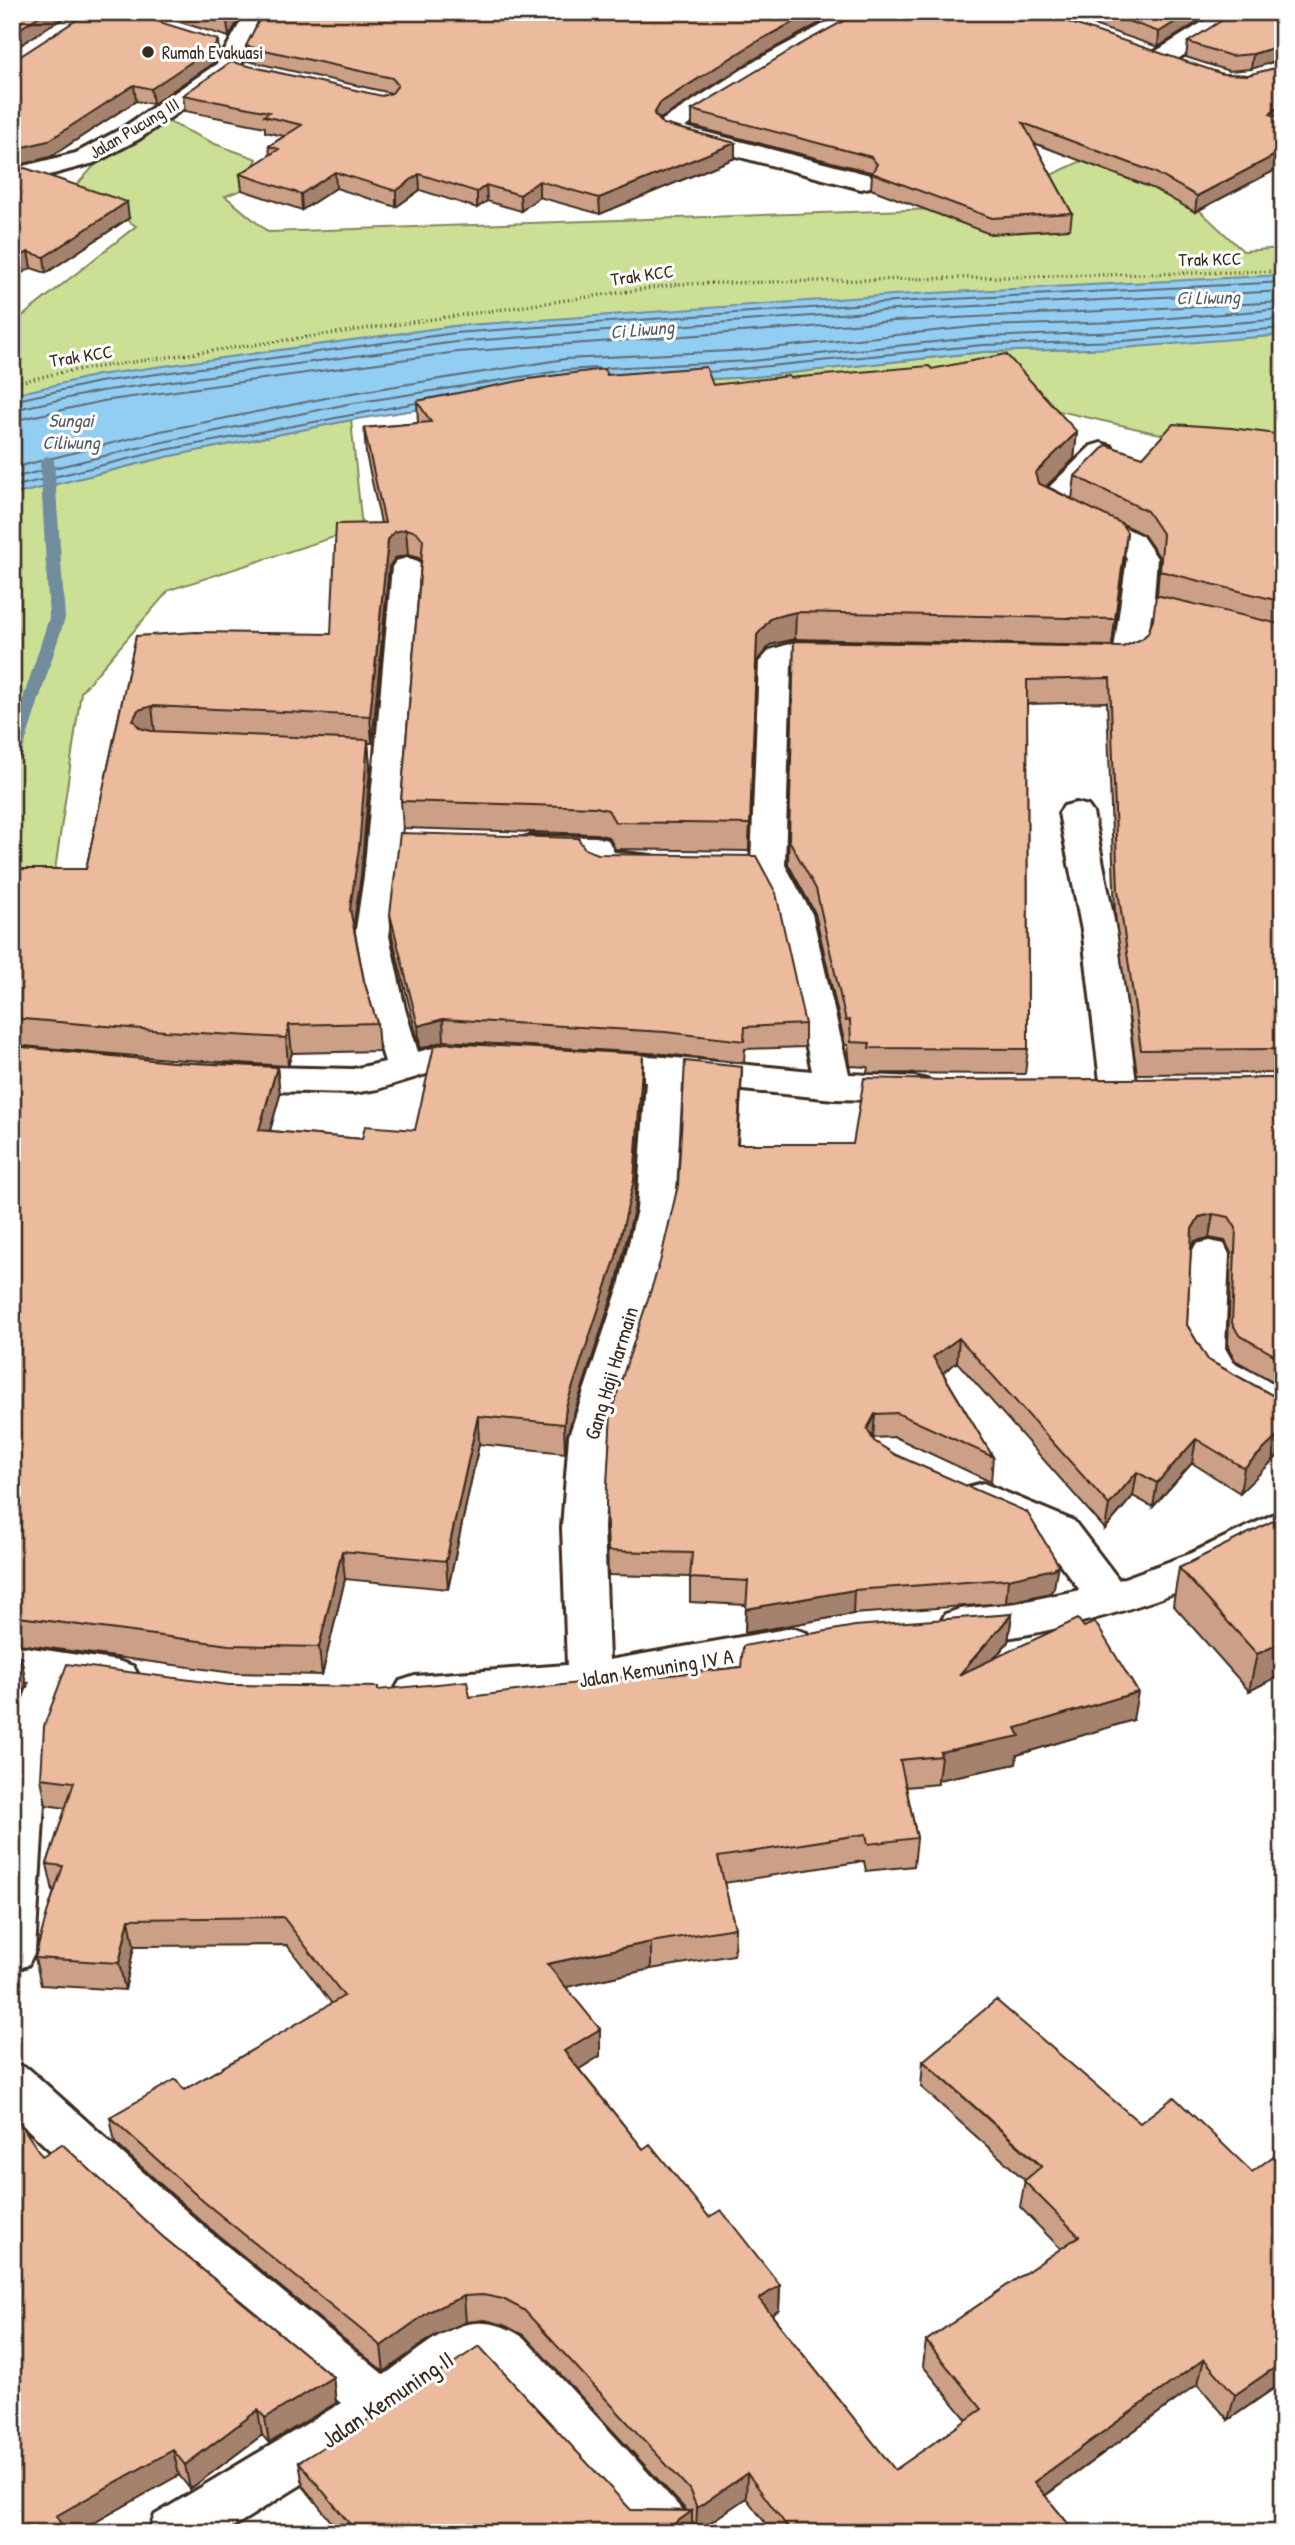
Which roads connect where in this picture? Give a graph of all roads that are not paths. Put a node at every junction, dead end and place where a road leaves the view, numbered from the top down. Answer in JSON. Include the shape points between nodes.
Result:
{"nodes":[{"id":1,"x":258,"y":12,"type":"edge"},
{"id":2,"x":865,"y":12,"type":"edge"},
{"id":3,"x":1236,"y":12,"type":"edge"},
{"id":4,"x":212,"y":43,"type":"edge"},
{"id":5,"x":1136,"y":50,"type":"edge"},
{"id":6,"x":1162,"y":58,"type":"junction"},
{"id":7,"x":233,"y":59,"type":"junction"},
{"id":8,"x":1186,"y":67,"type":"edge"},
{"id":9,"x":254,"y":73,"type":"edge"},
{"id":10,"x":12,"y":177,"type":"edge"},
{"id":11,"x":861,"y":181,"type":"dead end"},
{"id":12,"x":1101,"y":452,"type":"edge"},
{"id":13,"x":407,"y":567,"type":"dead end"},
{"id":14,"x":1138,"y":602,"type":"junction"},
{"id":15,"x":1283,"y":639,"type":"edge"},
{"id":16,"x":876,"y":653,"type":"edge"},
{"id":17,"x":1066,"y":658,"type":"edge"},
{"id":18,"x":354,"y":755,"type":"edge"},
{"id":19,"x":391,"y":756,"type":"junction"},
{"id":20,"x":1076,"y":813,"type":"dead end"},
{"id":21,"x":502,"y":845,"type":"edge"},
{"id":22,"x":676,"y":864,"type":"edge"},
{"id":23,"x":513,"y":1060,"type":"edge"},
{"id":24,"x":554,"y":1063,"type":"edge"},
{"id":25,"x":405,"y":1068,"type":"junction"},
{"id":26,"x":665,"y":1069,"type":"junction"},
{"id":27,"x":189,"y":1076,"type":"edge"},
{"id":28,"x":834,"y":1087,"type":"junction"},
{"id":29,"x":945,"y":1090,"type":"edge"},
{"id":30,"x":1119,"y":1090,"type":"edge"},
{"id":31,"x":1210,"y":1254,"type":"dead end"},
{"id":32,"x":1283,"y":1408,"type":"edge"},
{"id":33,"x":945,"y":1482,"type":"edge"},
{"id":34,"x":1283,"y":1526,"type":"edge"},
{"id":35,"x":1109,"y":1598,"type":"junction"},
{"id":36,"x":922,"y":1629,"type":"edge"},
{"id":37,"x":826,"y":1639,"type":"edge"},
{"id":38,"x":12,"y":1662,"type":"edge"},
{"id":39,"x":56,"y":1670,"type":"junction"},
{"id":40,"x":589,"y":1681,"type":"junction"},
{"id":41,"x":152,"y":1682,"type":"edge"},
{"id":42,"x":374,"y":1696,"type":"edge"},
{"id":43,"x":12,"y":1951,"type":"edge"},
{"id":44,"x":12,"y":2084,"type":"edge"},
{"id":45,"x":383,"y":2406,"type":"junction"},
{"id":46,"x":174,"y":2533,"type":"edge"},
{"id":47,"x":668,"y":2533,"type":"edge"}],
"edges":[{"from":1,"to":7,"type":"street","name":"Jalan Pucung III"},
{"from":2,"to":11,"type":"street","via":[[754,70],[670,126],[673,132]]},
{"from":3,"to":6,"type":"street"},
{"from":4,"to":7,"type":"street"},
{"from":5,"to":6,"type":"street"},
{"from":6,"to":8,"type":"street"},
{"from":7,"to":9,"type":"street"},
{"from":7,"to":10,"type":"street","name":"Jalan Pucung III","via":[[130,134],[85,159]]},
{"from":12,"to":14,"type":"street","via":[[1049,502],[1131,541],[1142,558]]},
{"from":13,"to":19,"type":"street"},
{"from":14,"to":15,"type":"street"},
{"from":14,"to":17,"type":"street","via":[[1129,655]]},
{"from":16,"to":28,"type":"street","via":[[795,651],[775,662],[755,865],[795,914]]},
{"from":18,"to":19,"type":"street"},
{"from":19,"to":25,"type":"street","via":[[395,842],[381,876],[372,936]]},
{"from":20,"to":30,"type":"street","via":[[1100,936]]},
{"from":21,"to":22,"type":"street","via":[[596,847],[598,862]]},
{"from":23,"to":25,"type":"street","via":[[444,1056]]},
{"from":24,"to":26,"type":"street"},
{"from":25,"to":27,"type":"street","via":[[353,1081]]},
{"from":26,"to":28,"type":"street"},
{"from":26,"to":40,"type":"street","name":"Gang Haji Harmain","via":[[656,1209],[638,1286],[586,1457],[583,1525]]},
{"from":28,"to":29,"type":"street"},
{"from":31,"to":32,"type":"street","via":[[1205,1348],[1219,1372]]},
{"from":33,"to":35,"type":"street","via":[[1059,1532]]},
{"from":34,"to":35,"type":"street","via":[[1190,1572]]},
{"from":35,"to":36,"type":"street","via":[[1006,1623]]},
{"from":37,"to":40,"type":"street","name":"Jalan Kemuning IV A"},
{"from":38,"to":39,"type":"street"},
{"from":39,"to":41,"type":"street"},
{"from":39,"to":43,"type":"street","via":[[24,1753]]},
{"from":40,"to":42,"type":"street","name":"Jalan Kemuning IV A"},
{"from":44,"to":45,"type":"street","via":[[188,2245]]},
{"from":45,"to":46,"type":"street","name":"Jalan Kemuning II"},
{"from":45,"to":47,"type":"street","name":"Jalan Kemuning II","via":[[464,2348],[481,2344],[496,2348]]}]}
